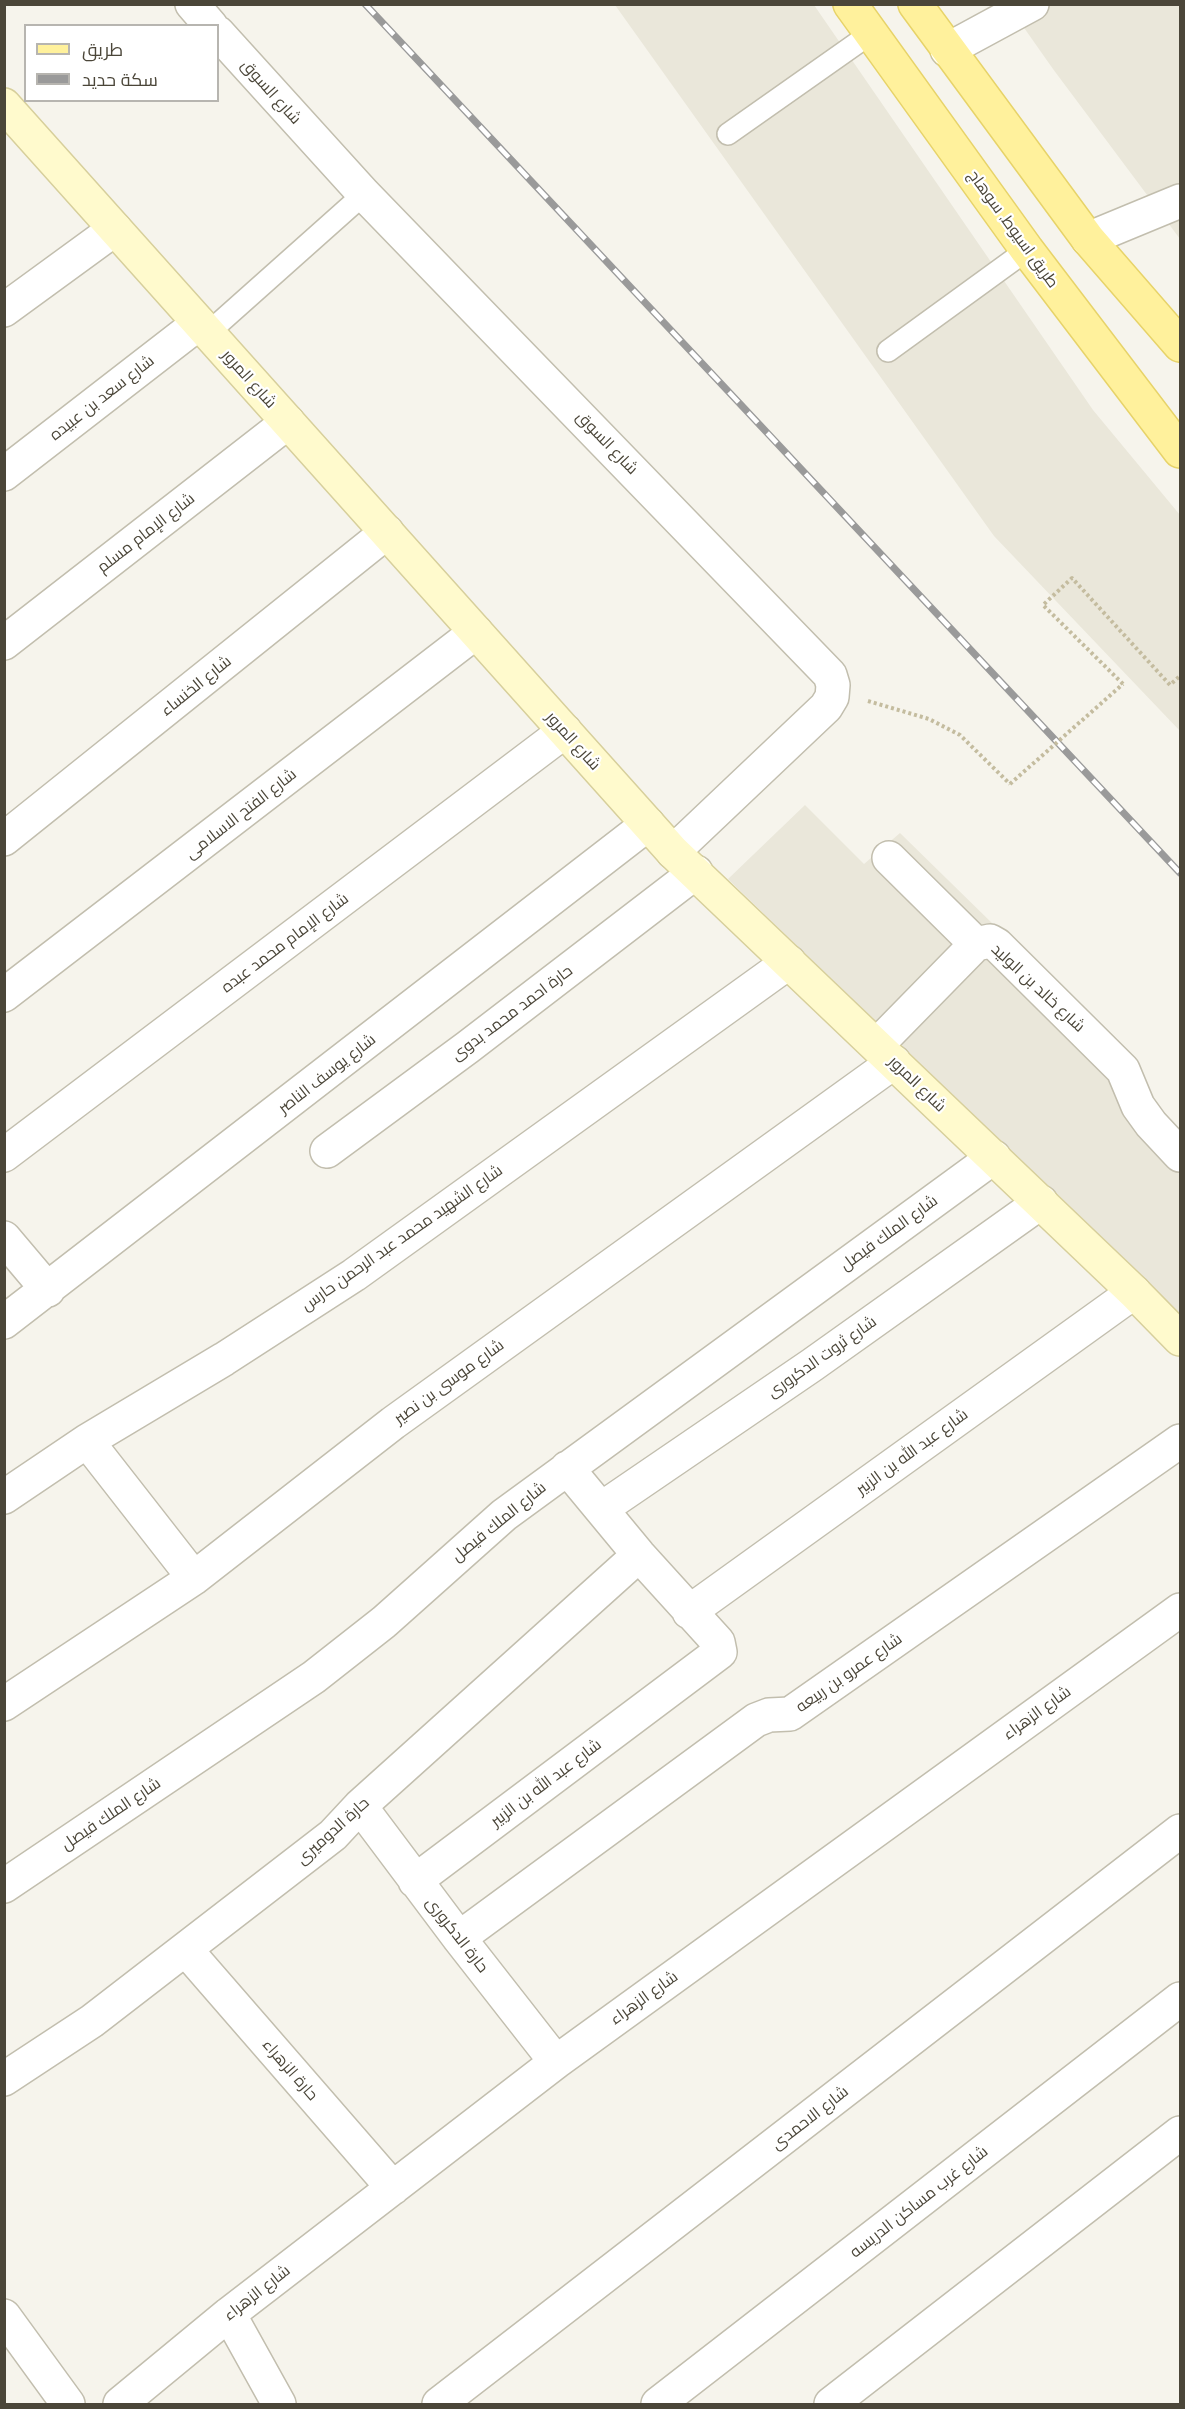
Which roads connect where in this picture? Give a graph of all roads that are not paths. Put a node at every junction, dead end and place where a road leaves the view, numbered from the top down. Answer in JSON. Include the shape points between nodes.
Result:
{"nodes":[{"id":1,"x":192,"y":4,"type":"edge"},
{"id":2,"x":850,"y":4,"type":"edge"},
{"id":3,"x":915,"y":4,"type":"edge"},
{"id":4,"x":1032,"y":4,"type":"edge"},
{"id":5,"x":209,"y":24,"type":"edge"},
{"id":6,"x":219,"y":34,"type":"edge"},
{"id":7,"x":870,"y":34,"type":"junction"},
{"id":8,"x":947,"y":50,"type":"junction"},
{"id":9,"x":7,"y":112,"type":"edge"},
{"id":10,"x":728,"y":134,"type":"dead end"},
{"id":11,"x":364,"y":194,"type":"junction"},
{"id":12,"x":1180,"y":201,"type":"edge"},
{"id":13,"x":115,"y":229,"type":"junction"},
{"id":14,"x":1088,"y":239,"type":"junction"},
{"id":15,"x":1027,"y":250,"type":"junction"},
{"id":16,"x":4,"y":310,"type":"edge"},
{"id":17,"x":203,"y":328,"type":"junction"},
{"id":18,"x":1180,"y":345,"type":"edge"},
{"id":19,"x":888,"y":351,"type":"dead end"},
{"id":20,"x":288,"y":422,"type":"junction"},
{"id":21,"x":1180,"y":451,"type":"edge"},
{"id":22,"x":4,"y":474,"type":"edge"},
{"id":23,"x":387,"y":532,"type":"junction"},
{"id":24,"x":476,"y":632,"type":"junction"},
{"id":25,"x":4,"y":644,"type":"edge"},
{"id":26,"x":564,"y":731,"type":"junction"},
{"id":27,"x":648,"y":824,"type":"junction"},
{"id":28,"x":4,"y":839,"type":"edge"},
{"id":29,"x":890,"y":858,"type":"dead end"},
{"id":30,"x":685,"y":862,"type":"junction"},
{"id":31,"x":976,"y":944,"type":"junction"},
{"id":32,"x":789,"y":962,"type":"junction"},
{"id":33,"x":4,"y":995,"type":"edge"},
{"id":34,"x":886,"y":1054,"type":"junction"},
{"id":35,"x":327,"y":1151,"type":"dead end"},
{"id":36,"x":4,"y":1155,"type":"edge"},
{"id":37,"x":1180,"y":1155,"type":"edge"},
{"id":38,"x":994,"y":1157,"type":"junction"},
{"id":39,"x":1041,"y":1202,"type":"junction"},
{"id":40,"x":4,"y":1238,"type":"edge"},
{"id":41,"x":48,"y":1290,"type":"junction"},
{"id":42,"x":1134,"y":1292,"type":"junction"},
{"id":43,"x":4,"y":1322,"type":"edge"},
{"id":44,"x":1180,"y":1340,"type":"edge"},
{"id":45,"x":1180,"y":1441,"type":"edge"},
{"id":46,"x":87,"y":1442,"type":"junction"},
{"id":47,"x":567,"y":1468,"type":"junction"},
{"id":48,"x":4,"y":1497,"type":"edge"},
{"id":49,"x":601,"y":1509,"type":"junction"},
{"id":50,"x":639,"y":1555,"type":"junction"},
{"id":51,"x":194,"y":1578,"type":"junction"},
{"id":52,"x":1180,"y":1610,"type":"edge"},
{"id":53,"x":689,"y":1612,"type":"junction"},
{"id":54,"x":4,"y":1704,"type":"edge"},
{"id":55,"x":360,"y":1806,"type":"junction"},
{"id":56,"x":1180,"y":1832,"type":"edge"},
{"id":57,"x":415,"y":1881,"type":"junction"},
{"id":58,"x":4,"y":1886,"type":"edge"},
{"id":59,"x":459,"y":1938,"type":"junction"},
{"id":60,"x":187,"y":1951,"type":"junction"},
{"id":61,"x":1180,"y":1999,"type":"edge"},
{"id":62,"x":556,"y":2062,"type":"junction"},
{"id":63,"x":4,"y":2079,"type":"edge"},
{"id":64,"x":1180,"y":2133,"type":"edge"},
{"id":65,"x":393,"y":2188,"type":"junction"},
{"id":66,"x":229,"y":2314,"type":"junction"},
{"id":67,"x":6,"y":2323,"type":"edge"},
{"id":68,"x":68,"y":2404,"type":"edge"},
{"id":69,"x":120,"y":2404,"type":"edge"},
{"id":70,"x":279,"y":2404,"type":"edge"},
{"id":71,"x":439,"y":2404,"type":"edge"},
{"id":72,"x":658,"y":2404,"type":"edge"},
{"id":73,"x":831,"y":2404,"type":"edge"}],
"edges":[{"from":1,"to":5,"type":"street"},
{"from":2,"to":7,"type":"main road","name":"طريق اسيوط, سوهاج"},
{"from":3,"to":8,"type":"main road"},
{"from":4,"to":8,"type":"street"},
{"from":6,"to":11,"type":"street","name":"شارع السوق"},
{"from":7,"to":10,"type":"lane"},
{"from":7,"to":15,"type":"main road","name":"طريق اسيوط, سوهاج"},
{"from":8,"to":14,"type":"main road"},
{"from":9,"to":13,"type":"street","name":"شارع المرور"},
{"from":11,"to":17,"type":"lane"},
{"from":11,"to":30,"type":"street","name":"شارع السوق","via":[[830,675],[832,697],[826,707]]},
{"from":12,"to":14,"type":"street"},
{"from":13,"to":16,"type":"street"},
{"from":13,"to":17,"type":"street","name":"شارع المرور"},
{"from":14,"to":18,"type":"main road"},
{"from":15,"to":19,"type":"lane"},
{"from":15,"to":21,"type":"main road","name":"طريق اسيوط, سوهاج"},
{"from":17,"to":20,"type":"street","name":"شارع المرور"},
{"from":17,"to":22,"type":"street","name":"شارع سعد بن عبيده"},
{"from":20,"to":23,"type":"street","name":"شارع المرور"},
{"from":20,"to":25,"type":"street","name":"شارع الإمام مسلم"},
{"from":23,"to":24,"type":"street","name":"شارع المرور"},
{"from":23,"to":28,"type":"street","name":"شارع الخنساء"},
{"from":24,"to":26,"type":"street","name":"شارع المرور"},
{"from":24,"to":33,"type":"street","name":"شارع الفتح الاسلامى"},
{"from":26,"to":27,"type":"street","name":"شارع المرور"},
{"from":26,"to":36,"type":"street","name":"شارع الإمام محمد عبده"},
{"from":27,"to":30,"type":"street","name":"شارع المرور"},
{"from":27,"to":41,"type":"street","name":"شارع يوسف الناصر"},
{"from":29,"to":31,"type":"street"},
{"from":30,"to":32,"type":"street","name":"شارع المرور"},
{"from":30,"to":35,"type":"street","name":"حارة احمد محمد بدوى","via":[[468,1047]]},
{"from":31,"to":34,"type":"street","name":"شارع خالد بن الوليد"},
{"from":31,"to":37,"type":"street","name":"شارع خالد بن الوليد","via":[[990,941],[997,945],[1111,1057],[1123,1070],[1138,1106]]},
{"from":32,"to":34,"type":"street","name":"شارع المرور"},
{"from":32,"to":46,"type":"street","name":"شارع الشهيد محمد عبد الرحمن حارس","via":[[354,1275]]},
{"from":34,"to":38,"type":"street","name":"شارع المرور"},
{"from":34,"to":51,"type":"street","name":"شارع موسى بن نصير","via":[[393,1422]]},
{"from":38,"to":39,"type":"street","name":"شارع المرور"},
{"from":38,"to":47,"type":"street","name":"شارع الملك فيصل"},
{"from":39,"to":42,"type":"street","name":"شارع المرور"},
{"from":39,"to":49,"type":"street","name":"شارع ثروت الدكرورى"},
{"from":40,"to":41,"type":"street"},
{"from":41,"to":43,"type":"street","name":"شارع يوسف الناصر"},
{"from":42,"to":44,"type":"street","name":"شارع المرور"},
{"from":42,"to":53,"type":"street","name":"شارع عبد الله بن الزبير"},
{"from":45,"to":59,"type":"street","name":"شارع عمرو بن ربيعه","via":[[796,1710],[756,1720]]},
{"from":46,"to":48,"type":"street","name":"شارع الشهيد محمد عبد الرحمن حارس"},
{"from":46,"to":51,"type":"street"},
{"from":47,"to":49,"type":"street","name":"شارع عبد الله بن الزبير"},
{"from":47,"to":58,"type":"street","name":"شارع الملك فيصل","via":[[504,1515],[384,1622],[314,1677]]},
{"from":49,"to":50,"type":"street","name":"شارع عبد الله بن الزبير"},
{"from":50,"to":53,"type":"street","name":"شارع عبد الله بن الزبير"},
{"from":50,"to":55,"type":"street","name":"حارة الدوميرى"},
{"from":51,"to":54,"type":"street","name":"شارع موسى بن نصير"},
{"from":52,"to":62,"type":"street","name":"شارع الزهراء"},
{"from":53,"to":57,"type":"street","name":"شارع عبد الله بن الزبير","via":[[718,1642],[718,1655]]},
{"from":55,"to":57,"type":"street","name":"حارة الدكرورى"},
{"from":55,"to":60,"type":"street","name":"حارة الدوميرى","via":[[333,1835]]},
{"from":56,"to":71,"type":"street","name":"شارع الاحمدى"},
{"from":57,"to":59,"type":"street","name":"حارة الدكرورى"},
{"from":59,"to":62,"type":"street","name":"حارة الدكرورى"},
{"from":60,"to":63,"type":"street","name":"حارة الدوميرى"},
{"from":60,"to":65,"type":"street","name":"حارة الزهراء"},
{"from":61,"to":72,"type":"street","name":"شارع غرب مساكن الدريسه"},
{"from":62,"to":65,"type":"street","name":"شارع الزهراء"},
{"from":64,"to":73,"type":"street"},
{"from":65,"to":66,"type":"street","name":"شارع الزهراء"},
{"from":66,"to":69,"type":"street","name":"شارع الزهراء"},
{"from":66,"to":70,"type":"street"},
{"from":67,"to":68,"type":"street"}]}
